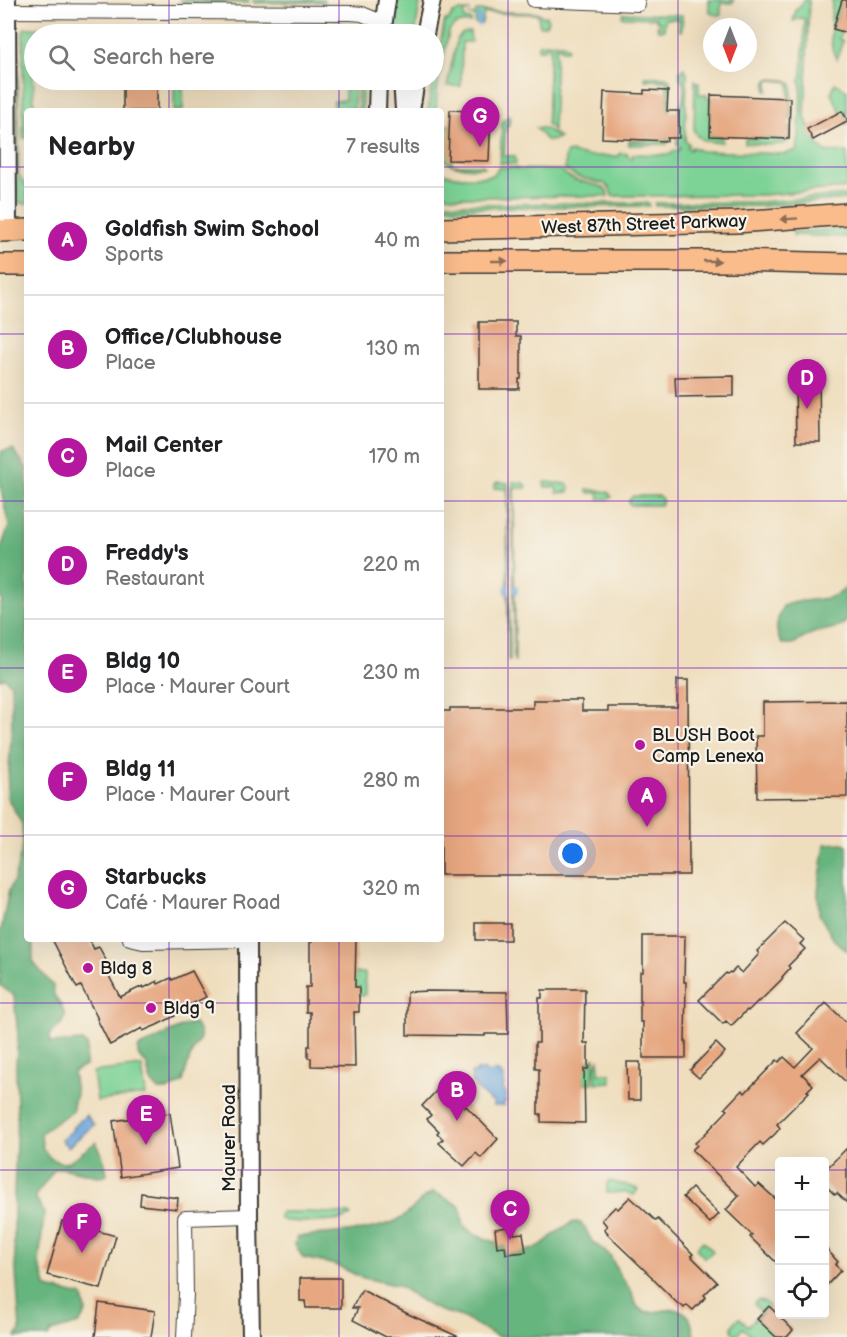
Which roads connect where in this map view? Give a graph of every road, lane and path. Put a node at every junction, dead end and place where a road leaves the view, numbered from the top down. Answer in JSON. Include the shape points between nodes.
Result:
{"nodes":[{"id":1,"x":387,"y":0,"type":"edge"},
{"id":2,"x":432,"y":0,"type":"edge"},
{"id":3,"x":534,"y":0,"type":"edge"},
{"id":4,"x":638,"y":4,"type":"dead end"},
{"id":5,"x":7,"y":5,"type":"edge"},
{"id":6,"x":376,"y":24,"type":"edge"},
{"id":7,"x":386,"y":24,"type":"edge"},
{"id":8,"x":427,"y":24,"type":"edge"},
{"id":9,"x":378,"y":90,"type":"edge"},
{"id":10,"x":402,"y":90,"type":"edge"},
{"id":11,"x":414,"y":90,"type":"edge"},
{"id":12,"x":378,"y":108,"type":"edge"},
{"id":13,"x":404,"y":108,"type":"edge"},
{"id":14,"x":411,"y":108,"type":"edge"},
{"id":15,"x":847,"y":214,"type":"edge"},
{"id":16,"x":444,"y":229,"type":"edge"},
{"id":17,"x":9,"y":232,"type":"edge"},
{"id":18,"x":444,"y":261,"type":"edge"},
{"id":19,"x":847,"y":264,"type":"edge"},
{"id":20,"x":0,"y":265,"type":"edge"},
{"id":21,"x":24,"y":265,"type":"edge"},
{"id":22,"x":248,"y":942,"type":"edge"},
{"id":23,"x":249,"y":1216,"type":"junction"},
{"id":24,"x":184,"y":1337,"type":"edge"},
{"id":25,"x":252,"y":1337,"type":"edge"}],
"edges":[{"from":1,"to":7,"type":"street"},
{"from":2,"to":8,"type":"street"},
{"from":3,"to":4,"type":"street"},
{"from":5,"to":6,"type":"street","via":[[351,13],[362,14]]},
{"from":5,"to":17,"type":"street"},
{"from":9,"to":12,"type":"street"},
{"from":10,"to":13,"type":"street"},
{"from":11,"to":14,"type":"street"},
{"from":15,"to":16,"type":"main road","name":"West 87th Street Parkway","one_way":true,"via":[[737,222]]},
{"from":18,"to":19,"type":"main road","name":"West 87th Street Parkway","one_way":true},
{"from":20,"to":21,"type":"main road"},
{"from":22,"to":23,"type":"street","name":"Maurer Road"},
{"from":23,"to":24,"type":"street","via":[[185,1218]]},
{"from":23,"to":25,"type":"street","name":"Maurer Road"}]}
